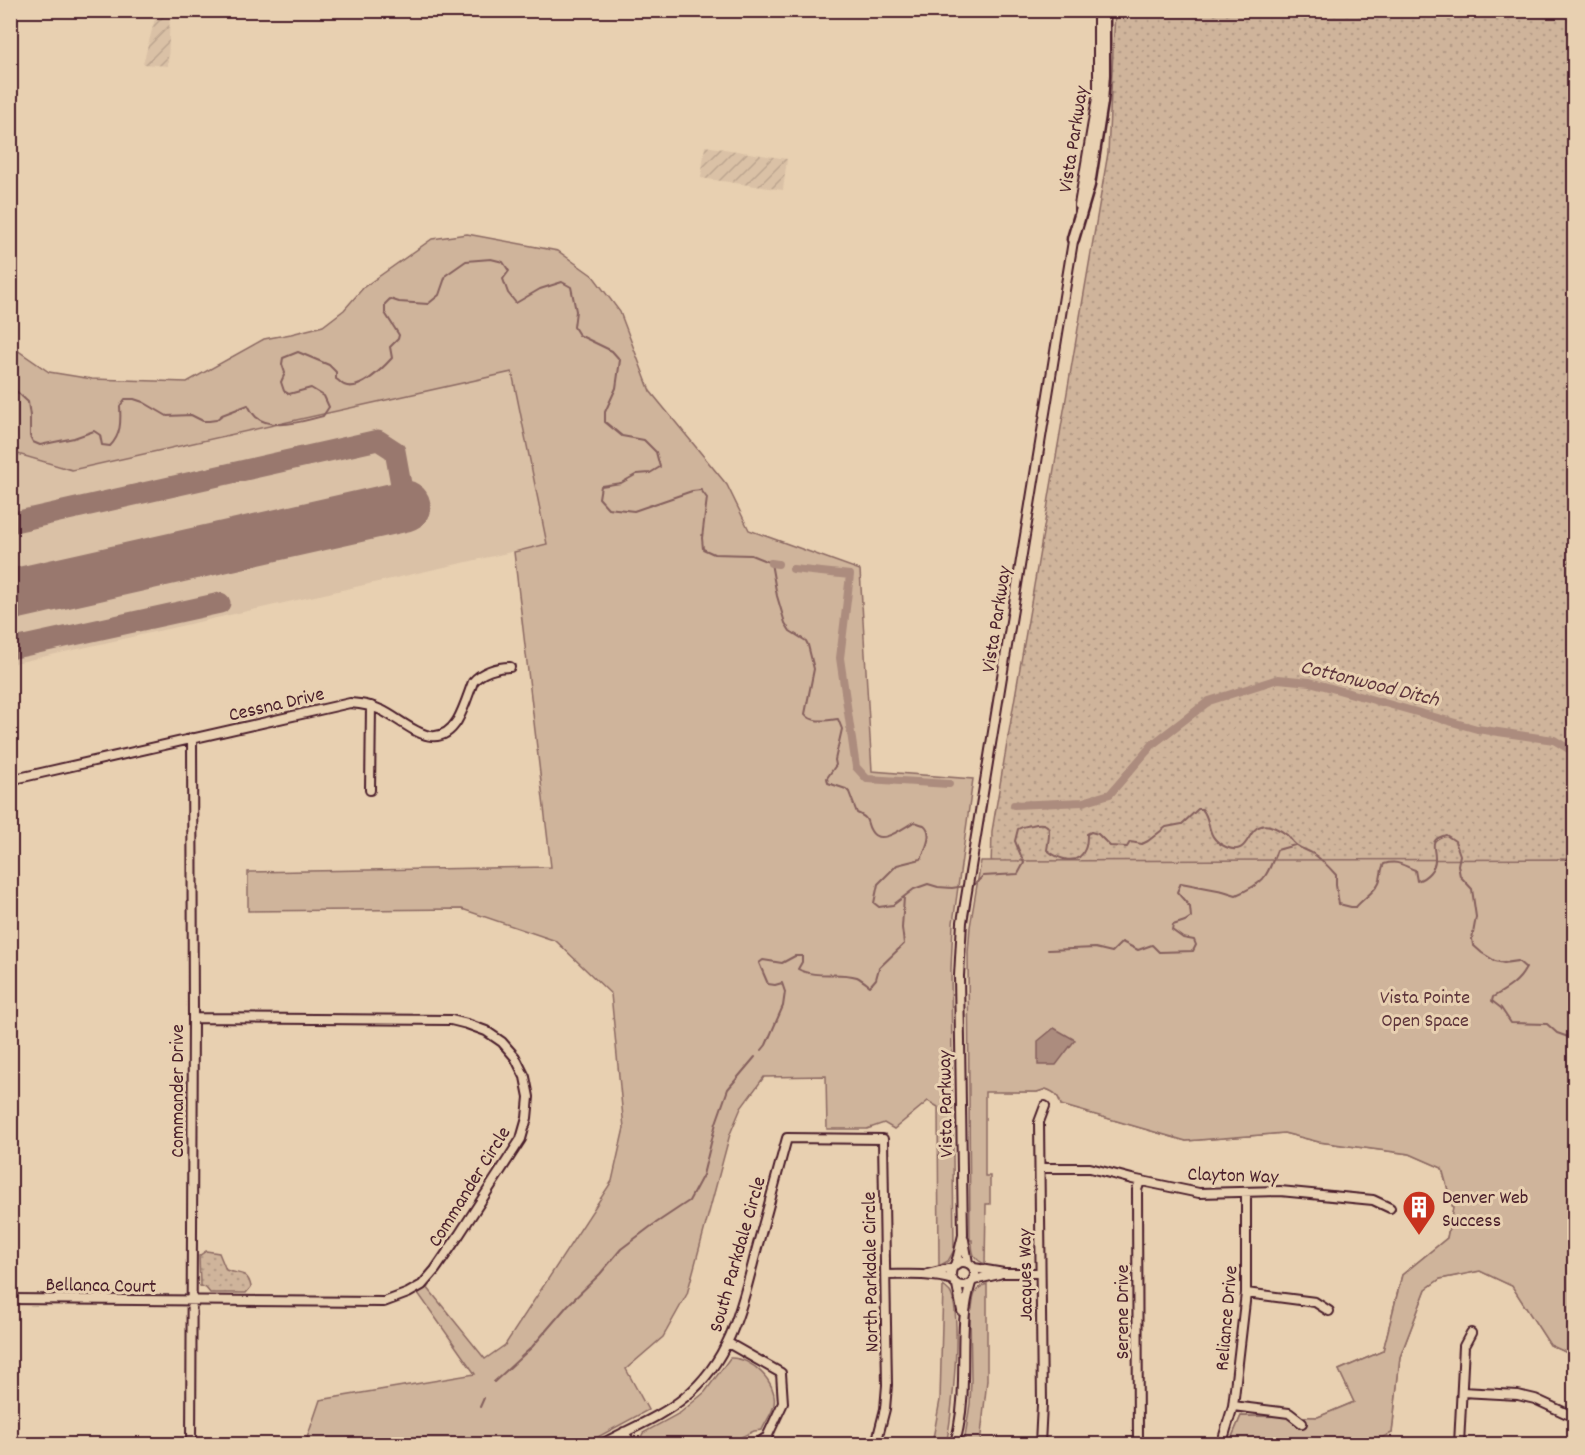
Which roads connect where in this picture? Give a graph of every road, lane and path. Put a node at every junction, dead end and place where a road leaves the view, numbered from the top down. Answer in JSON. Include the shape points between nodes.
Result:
{"nodes":[{"id":1,"x":1098,"y":10,"type":"edge"},
{"id":2,"x":1104,"y":10,"type":"edge"},
{"id":3,"x":1073,"y":240,"type":"junction"},
{"id":4,"x":510,"y":667,"type":"dead end"},
{"id":5,"x":371,"y":706,"type":"junction"},
{"id":6,"x":192,"y":738,"type":"junction"},
{"id":7,"x":10,"y":780,"type":"edge"},
{"id":8,"x":370,"y":790,"type":"dead end"},
{"id":9,"x":193,"y":1018,"type":"junction"},
{"id":10,"x":1044,"y":1106,"type":"dead end"},
{"id":11,"x":842,"y":1139,"type":"joint"},
{"id":12,"x":1040,"y":1168,"type":"junction"},
{"id":13,"x":1140,"y":1180,"type":"junction"},
{"id":14,"x":1246,"y":1192,"type":"junction"},
{"id":15,"x":1390,"y":1208,"type":"dead end"},
{"id":16,"x":963,"y":1235,"type":"junction"},
{"id":17,"x":971,"y":1266,"type":"junction"},
{"id":18,"x":953,"y":1267,"type":"junction"},
{"id":19,"x":1004,"y":1273,"type":"junction"},
{"id":20,"x":1040,"y":1273,"type":"junction"},
{"id":21,"x":886,"y":1275,"type":"junction"},
{"id":22,"x":921,"y":1275,"type":"junction"},
{"id":23,"x":972,"y":1281,"type":"junction"},
{"id":24,"x":955,"y":1282,"type":"junction"},
{"id":25,"x":1246,"y":1293,"type":"junction"},
{"id":26,"x":10,"y":1299,"type":"edge"},
{"id":27,"x":191,"y":1301,"type":"junction"},
{"id":28,"x":1329,"y":1311,"type":"dead end"},
{"id":29,"x":964,"y":1318,"type":"junction"},
{"id":30,"x":1471,"y":1333,"type":"dead end"},
{"id":31,"x":728,"y":1343,"type":"junction"},
{"id":32,"x":1462,"y":1392,"type":"junction"},
{"id":33,"x":1233,"y":1406,"type":"junction"},
{"id":34,"x":1575,"y":1417,"type":"edge"},
{"id":35,"x":1302,"y":1423,"type":"dead end"},
{"id":36,"x":624,"y":1432,"type":"junction"},
{"id":37,"x":191,"y":1444,"type":"edge"},
{"id":38,"x":602,"y":1444,"type":"edge"},
{"id":39,"x":631,"y":1444,"type":"edge"},
{"id":40,"x":757,"y":1444,"type":"edge"},
{"id":41,"x":876,"y":1444,"type":"edge"},
{"id":42,"x":956,"y":1444,"type":"edge"},
{"id":43,"x":1040,"y":1444,"type":"edge"},
{"id":44,"x":1138,"y":1444,"type":"edge"},
{"id":45,"x":1219,"y":1444,"type":"edge"},
{"id":46,"x":1459,"y":1444,"type":"edge"}],
"edges":[{"from":1,"to":3,"type":"street","name":"Vista Parkway","via":[[1096,108]]},
{"from":2,"to":3,"type":"main road","via":[[1102,102],[1089,185]]},
{"from":3,"to":16,"type":"street","name":"Vista Parkway","via":[[962,922],[959,976]]},
{"from":4,"to":5,"type":"street","name":"Cessna Drive","via":[[476,678],[458,720],[441,735],[423,735]]},
{"from":5,"to":6,"type":"street","name":"Cessna Drive","via":[[350,703]]},
{"from":5,"to":8,"type":"street"},
{"from":6,"to":7,"type":"street","name":"Cessna Drive"},
{"from":6,"to":9,"type":"street","name":"Commander Drive"},
{"from":9,"to":27,"type":"street","name":"Commander Drive"},
{"from":9,"to":27,"type":"street","name":"Commander Circle","via":[[451,1020],[486,1031],[501,1042],[515,1057],[530,1097],[521,1139],[422,1285],[384,1302]]},
{"from":10,"to":12,"type":"street","name":"Jacques Way","via":[[1039,1122]]},
{"from":11,"to":21,"type":"street","name":"North Parkdale Circle","via":[[883,1139]]},
{"from":11,"to":31,"type":"street","name":"South Parkdale Circle","via":[[787,1138],[742,1306]]},
{"from":12,"to":13,"type":"street","name":"Clayton Way","via":[[1090,1168]]},
{"from":12,"to":20,"type":"street","name":"Jacques Way"},
{"from":13,"to":14,"type":"street","name":"Clayton Way","via":[[1199,1193]]},
{"from":13,"to":44,"type":"street","name":"Serene Drive"},
{"from":14,"to":15,"type":"street","name":"Clayton Way","via":[[1280,1191],[1373,1200]]},
{"from":14,"to":25,"type":"street","name":"Reliance Drive"},
{"from":16,"to":17,"type":"street","name":"Vista Parkway"},
{"from":16,"to":18,"type":"street","name":"Vista Parkway"},
{"from":17,"to":18,"type":"street","via":[[961,1262]]},
{"from":17,"to":19,"type":"street"},
{"from":17,"to":23,"type":"street","via":[[975,1273]]},
{"from":18,"to":22,"type":"street"},
{"from":18,"to":24,"type":"street"},
{"from":19,"to":20,"type":"street"},
{"from":19,"to":23,"type":"street"},
{"from":20,"to":43,"type":"street","name":"Jacques Way"},
{"from":21,"to":22,"type":"street"},
{"from":21,"to":41,"type":"street","name":"North Parkdale Circle","via":[[887,1385]]},
{"from":22,"to":24,"type":"street"},
{"from":23,"to":24,"type":"street","via":[[964,1286]]},
{"from":23,"to":29,"type":"street"},
{"from":24,"to":29,"type":"street"},
{"from":25,"to":28,"type":"street","via":[[1315,1302]]},
{"from":25,"to":33,"type":"street","name":"Reliance Drive"},
{"from":26,"to":27,"type":"street","name":"Bellanca Court"},
{"from":27,"to":37,"type":"street","name":"Commander Drive"},
{"from":29,"to":42,"type":"street","via":[[963,1383]]},
{"from":30,"to":32,"type":"street","via":[[1464,1346]]},
{"from":31,"to":36,"type":"street","name":"South Parkdale Circle","via":[[686,1396]]},
{"from":31,"to":40,"type":"street","via":[[781,1373],[783,1403],[767,1437]]},
{"from":32,"to":34,"type":"street","via":[[1518,1395]]},
{"from":32,"to":46,"type":"street"},
{"from":33,"to":35,"type":"street","via":[[1289,1413]]},
{"from":33,"to":45,"type":"street","name":"Reliance Drive"},
{"from":36,"to":38,"type":"street","name":"South Parkdale Circle"},
{"from":36,"to":39,"type":"street"}]}
